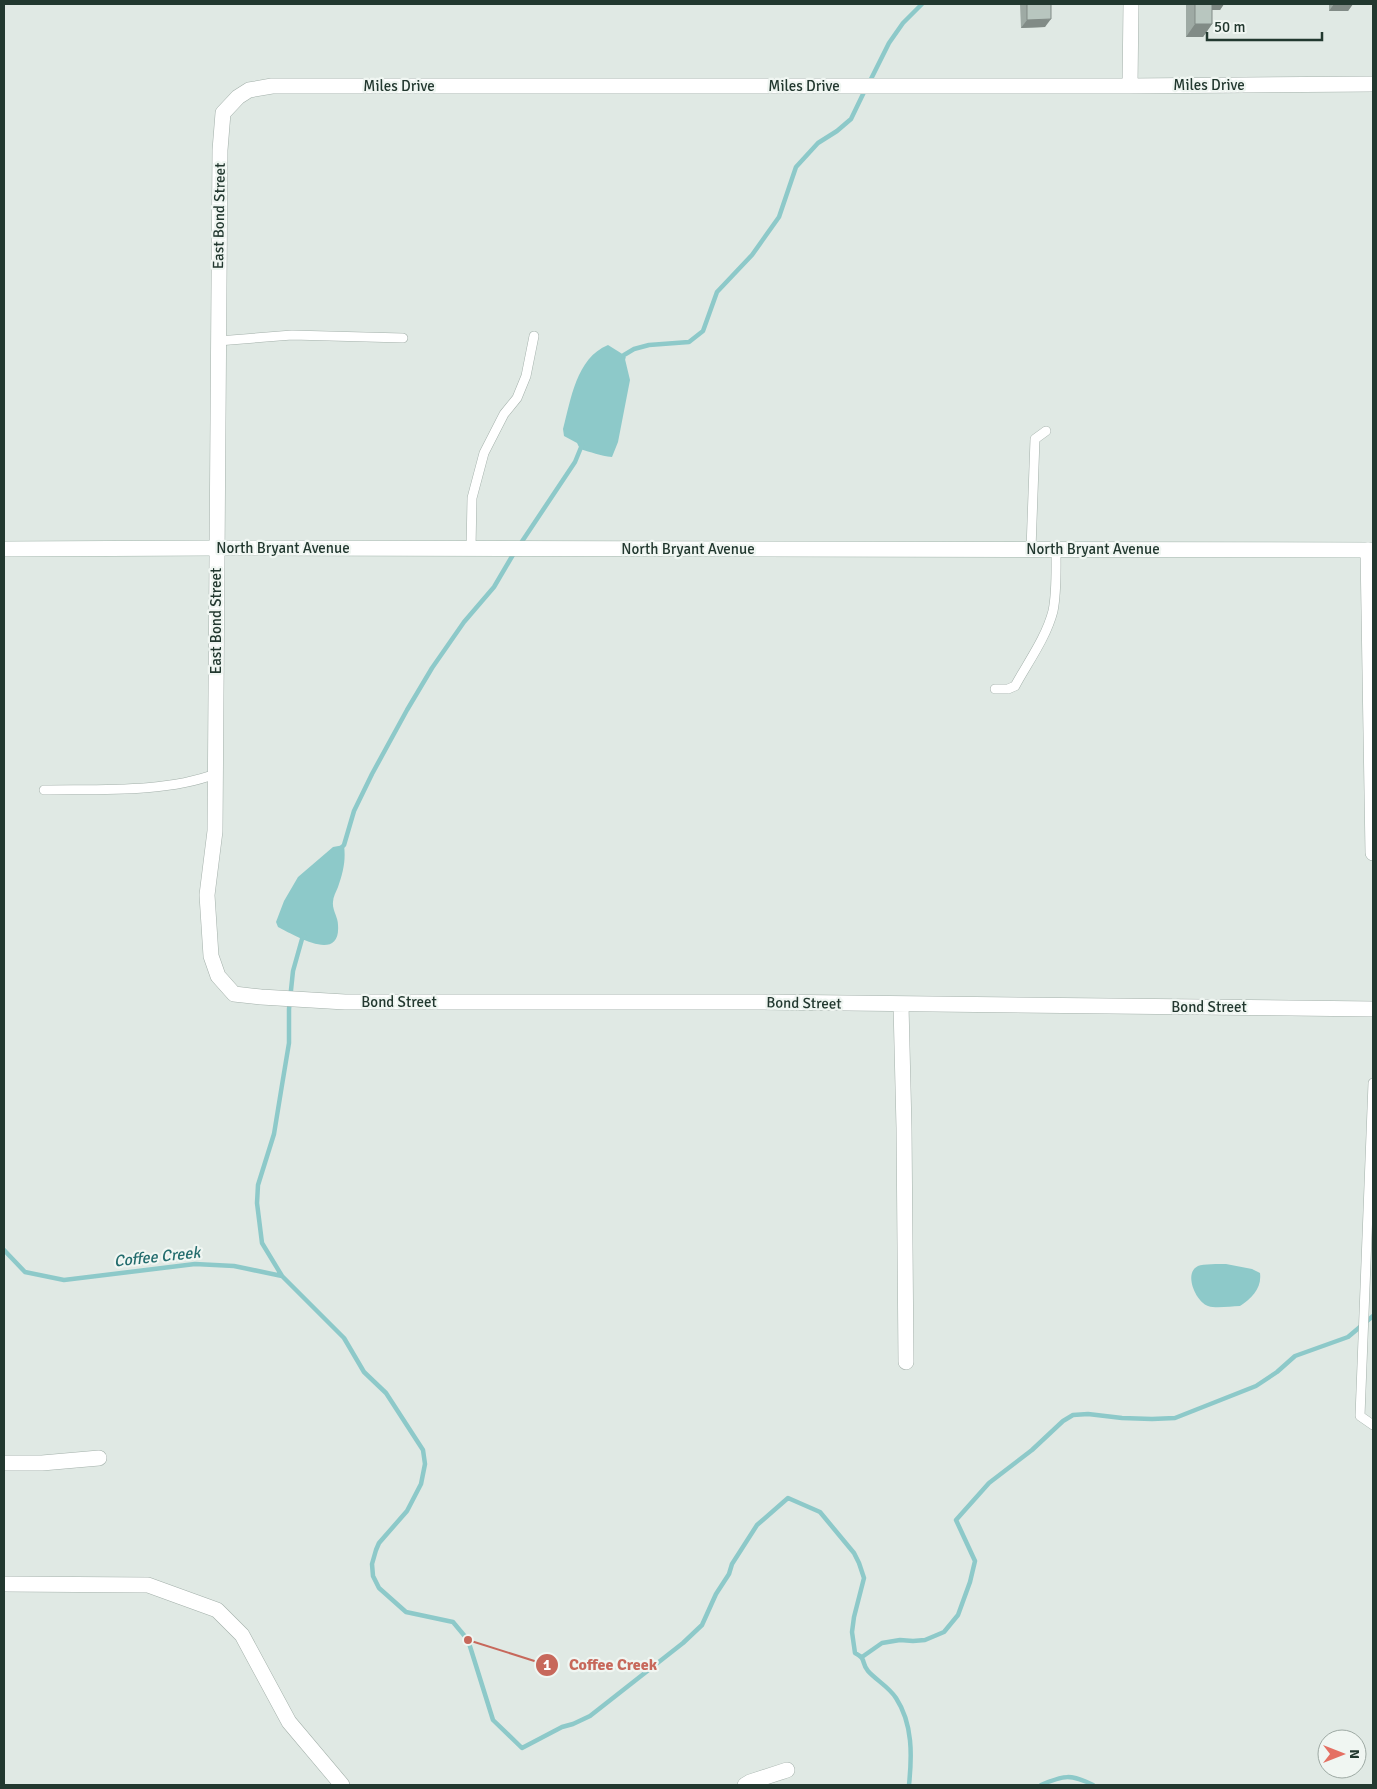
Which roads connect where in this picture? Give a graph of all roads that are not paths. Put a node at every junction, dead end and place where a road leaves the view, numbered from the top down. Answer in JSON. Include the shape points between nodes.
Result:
{"nodes":[{"id":1,"x":1131,"y":4,"type":"edge"},
{"id":2,"x":1373,"y":84,"type":"edge"},
{"id":3,"x":1130,"y":86,"type":"junction"},
{"id":4,"x":238,"y":97,"type":"joint"},
{"id":5,"x":534,"y":336,"type":"dead end"},
{"id":6,"x":403,"y":338,"type":"dead end"},
{"id":7,"x":218,"y":341,"type":"junction"},
{"id":8,"x":1046,"y":431,"type":"dead end"},
{"id":9,"x":216,"y":548,"type":"junction"},
{"id":10,"x":471,"y":548,"type":"junction"},
{"id":11,"x":4,"y":549,"type":"edge"},
{"id":12,"x":1031,"y":549,"type":"junction"},
{"id":13,"x":1056,"y":549,"type":"junction"},
{"id":14,"x":1370,"y":550,"type":"edge"},
{"id":15,"x":995,"y":689,"type":"dead end"},
{"id":16,"x":215,"y":774,"type":"junction"},
{"id":17,"x":44,"y":790,"type":"dead end"},
{"id":18,"x":1373,"y":853,"type":"edge"},
{"id":19,"x":234,"y":994,"type":"joint"},
{"id":20,"x":901,"y":1005,"type":"junction"},
{"id":21,"x":1373,"y":1008,"type":"edge"},
{"id":22,"x":1373,"y":1083,"type":"edge"},
{"id":23,"x":906,"y":1362,"type":"dead end"},
{"id":24,"x":1373,"y":1426,"type":"edge"},
{"id":25,"x":99,"y":1458,"type":"dead end"},
{"id":26,"x":4,"y":1463,"type":"edge"},
{"id":27,"x":4,"y":1584,"type":"edge"},
{"id":28,"x":787,"y":1770,"type":"dead end"},
{"id":29,"x":342,"y":1785,"type":"edge"},
{"id":30,"x":745,"y":1785,"type":"edge"}],
"edges":[{"from":1,"to":3,"type":"street"},
{"from":2,"to":3,"type":"street","name":"Miles Drive"},
{"from":3,"to":4,"type":"street","name":"Miles Drive","via":[[272,86],[248,90]]},
{"from":4,"to":7,"type":"street","name":"East Bond Street","via":[[224,113],[220,150]]},
{"from":5,"to":10,"type":"lane","via":[[526,376],[517,398],[504,414],[484,454],[472,498]]},
{"from":6,"to":7,"type":"lane","via":[[292,335]]},
{"from":7,"to":9,"type":"street","name":"East Bond Street"},
{"from":8,"to":12,"type":"lane","via":[[1036,439]]},
{"from":9,"to":10,"type":"street","name":"North Bryant Avenue"},
{"from":9,"to":11,"type":"street","name":"North Bryant Avenue"},
{"from":9,"to":16,"type":"street","name":"East Bond Street"},
{"from":10,"to":12,"type":"street","name":"North Bryant Avenue"},
{"from":12,"to":13,"type":"street","name":"North Bryant Avenue"},
{"from":13,"to":14,"type":"street","name":"North Bryant Avenue"},
{"from":13,"to":15,"type":"lane","via":[[1056,586],[1047,628],[1015,686]]},
{"from":14,"to":18,"type":"street"},
{"from":16,"to":17,"type":"lane","via":[[191,782],[137,788]]},
{"from":16,"to":19,"type":"street","name":"East Bond Street","via":[[214,831],[207,895],[211,956],[218,976]]},
{"from":19,"to":20,"type":"street","name":"Bond Street","via":[[345,1002]]},
{"from":20,"to":21,"type":"street","name":"Bond Street"},
{"from":20,"to":23,"type":"street"},
{"from":22,"to":24,"type":"lane","via":[[1360,1416]]},
{"from":25,"to":26,"type":"street"},
{"from":27,"to":29,"type":"street","via":[[148,1585],[216,1610],[242,1635],[289,1722]]},
{"from":28,"to":30,"type":"street"}]}
